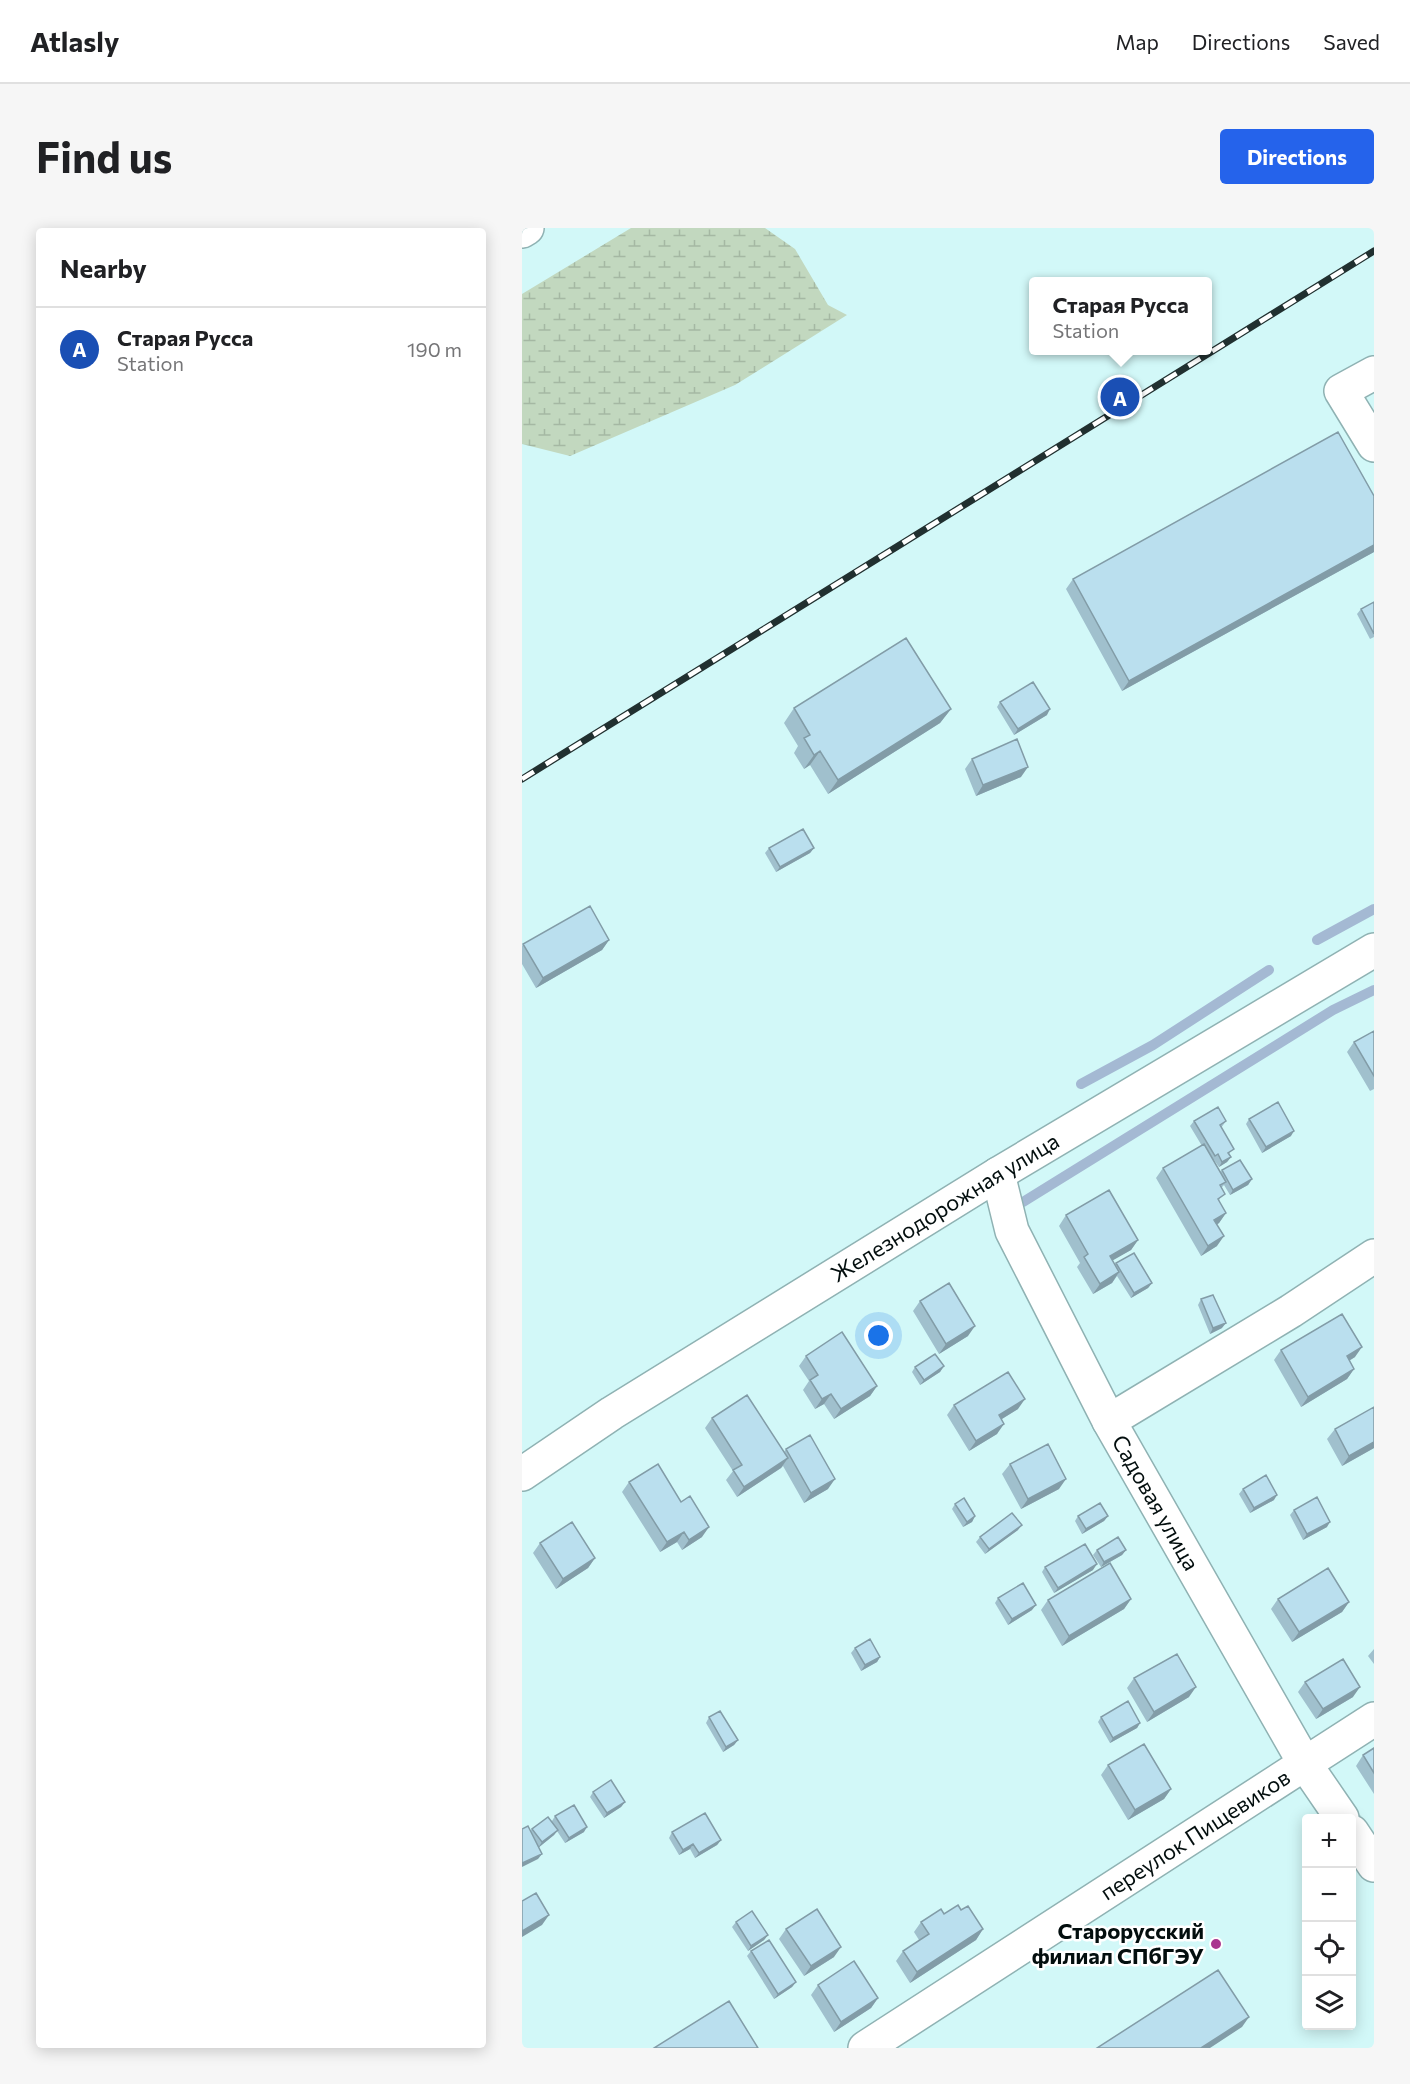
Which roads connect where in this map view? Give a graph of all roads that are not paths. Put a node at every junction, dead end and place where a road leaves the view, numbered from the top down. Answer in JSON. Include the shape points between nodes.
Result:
{"nodes":[{"id":1,"x":526,"y":228,"type":"edge"},
{"id":2,"x":522,"y":231,"type":"edge"},
{"id":3,"x":1374,"y":373,"type":"edge"},
{"id":4,"x":1374,"y":445,"type":"edge"},
{"id":5,"x":1374,"y":950,"type":"edge"},
{"id":6,"x":998,"y":1174,"type":"junction"},
{"id":7,"x":1374,"y":1256,"type":"edge"},
{"id":8,"x":1109,"y":1421,"type":"junction"},
{"id":9,"x":522,"y":1474,"type":"edge"},
{"id":10,"x":1374,"y":1719,"type":"edge"},
{"id":11,"x":1305,"y":1764,"type":"junction"},
{"id":12,"x":1339,"y":1814,"type":"edge"},
{"id":13,"x":1356,"y":1838,"type":"edge"},
{"id":14,"x":1374,"y":1865,"type":"edge"},
{"id":15,"x":865,"y":2048,"type":"edge"}],
"edges":[{"from":1,"to":2,"type":"street"},
{"from":3,"to":4,"type":"street","via":[[1341,391]]},
{"from":5,"to":6,"type":"street","name":"Железнодорожная улица"},
{"from":6,"to":8,"type":"street","name":"Садовая улица","via":[[1012,1231]]},
{"from":6,"to":9,"type":"street","name":"Железнодорожная улица","via":[[612,1413]]},
{"from":7,"to":8,"type":"street"},
{"from":8,"to":11,"type":"street","name":"Садовая улица"},
{"from":10,"to":11,"type":"street","name":"переулок Пищевиков"},
{"from":11,"to":12,"type":"street","name":"Садовая улица"},
{"from":11,"to":15,"type":"street","name":"переулок Пищевиков"},
{"from":13,"to":14,"type":"street"}]}
